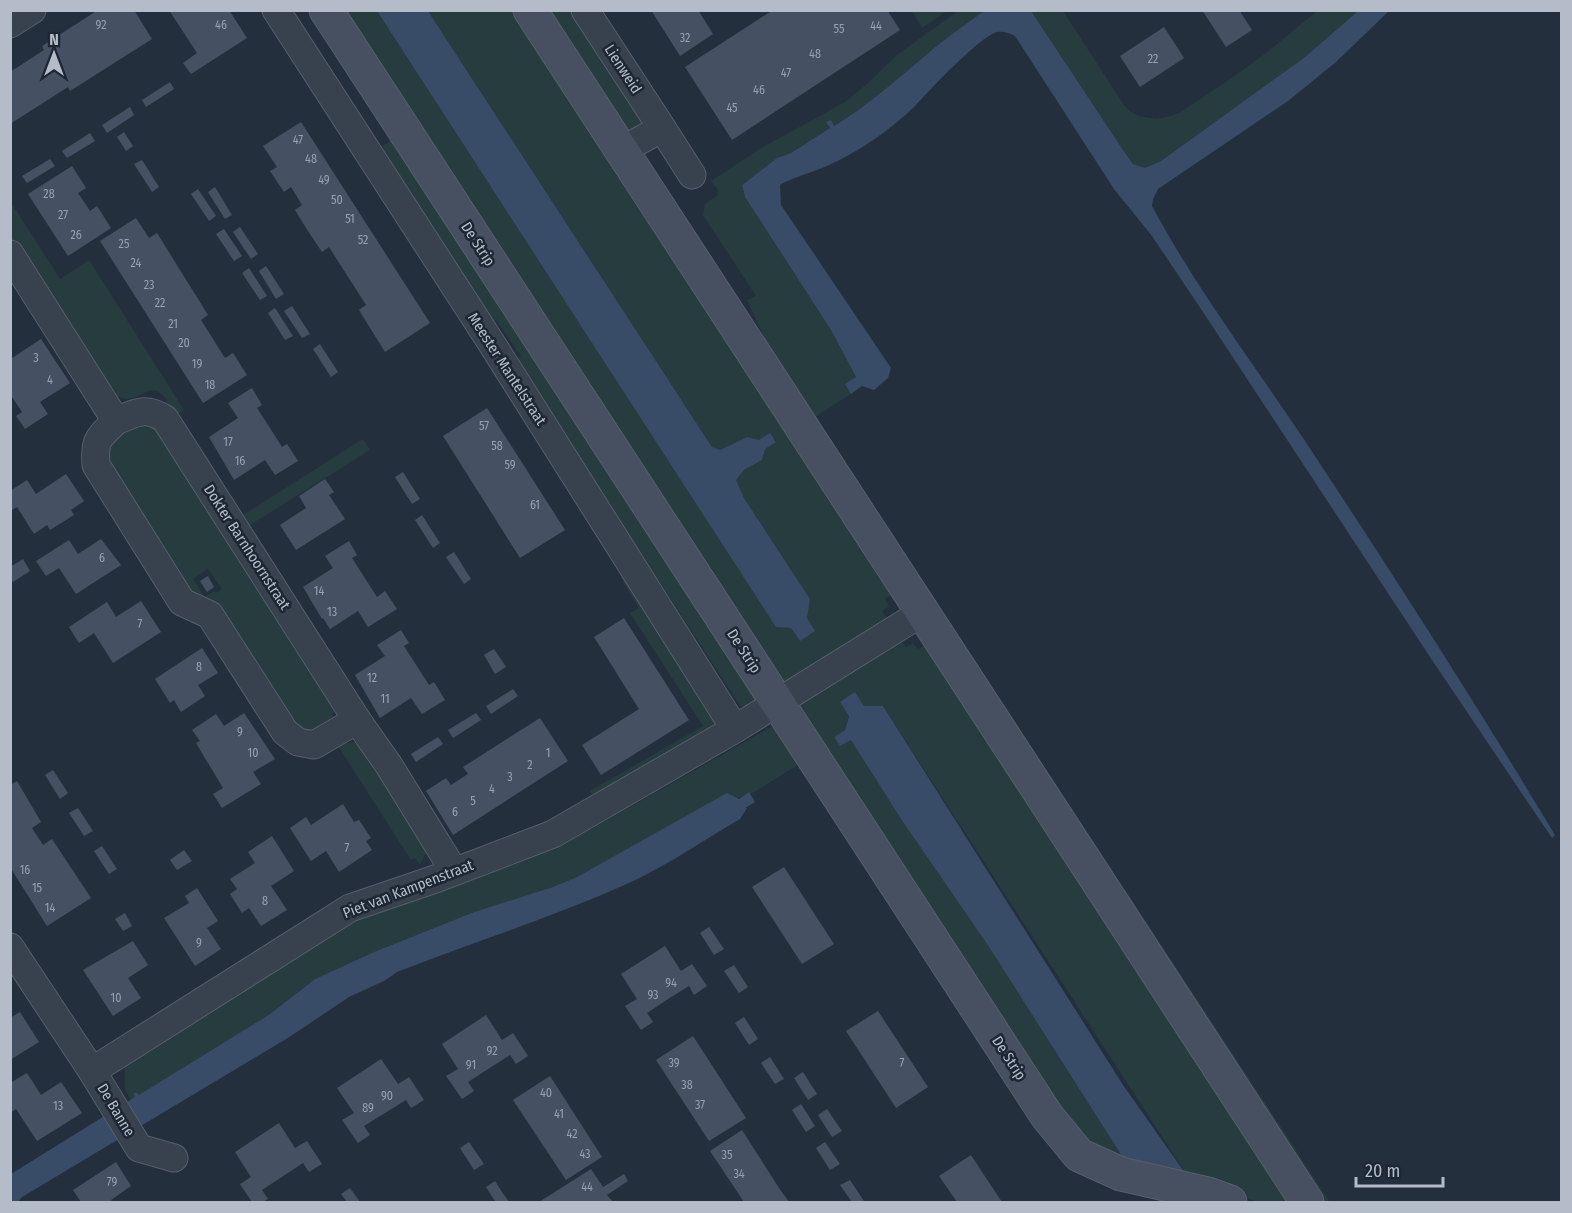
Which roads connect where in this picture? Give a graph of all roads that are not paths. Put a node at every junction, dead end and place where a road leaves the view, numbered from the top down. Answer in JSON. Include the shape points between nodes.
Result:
{"nodes":[{"id":1,"x":32,"y":10,"type":"edge"},
{"id":2,"x":276,"y":10,"type":"edge"},
{"id":3,"x":326,"y":10,"type":"edge"},
{"id":4,"x":530,"y":10,"type":"edge"},
{"id":5,"x":585,"y":10,"type":"edge"},
{"id":6,"x":10,"y":24,"type":"edge"},
{"id":7,"x":662,"y":128,"type":"junction"},
{"id":8,"x":621,"y":151,"type":"junction"},
{"id":9,"x":693,"y":175,"type":"dead end"},
{"id":10,"x":10,"y":254,"type":"edge"},
{"id":11,"x":116,"y":421,"type":"junction"},
{"id":12,"x":923,"y":612,"type":"junction"},
{"id":13,"x":777,"y":702,"type":"junction"},
{"id":14,"x":357,"y":720,"type":"junction"},
{"id":15,"x":735,"y":729,"type":"junction"},
{"id":16,"x":454,"y":871,"type":"junction"},
{"id":17,"x":10,"y":946,"type":"edge"},
{"id":18,"x":92,"y":1071,"type":"junction"},
{"id":19,"x":174,"y":1158,"type":"dead end"},
{"id":20,"x":1219,"y":1198,"type":"edge"},
{"id":21,"x":1308,"y":1203,"type":"edge"}],
"edges":[{"from":1,"to":6,"type":"street"},
{"from":2,"to":15,"type":"street","name":"Meester Mantelstraat"},
{"from":3,"to":13,"type":"street","name":"De Strip"},
{"from":4,"to":8,"type":"street"},
{"from":5,"to":7,"type":"street","name":"Lienweid"},
{"from":7,"to":8,"type":"street"},
{"from":7,"to":9,"type":"street","name":"Lienweid"},
{"from":8,"to":12,"type":"street"},
{"from":10,"to":11,"type":"street"},
{"from":11,"to":14,"type":"street","name":"Dokter Barnhoornstraat","via":[[141,411],[154,412],[165,419]]},
{"from":11,"to":14,"type":"street","via":[[95,446],[96,465],[182,602],[210,615],[285,732],[298,742],[314,745]]},
{"from":12,"to":13,"type":"street","name":"Piet van Kampenstraat"},
{"from":12,"to":21,"type":"street"},
{"from":13,"to":15,"type":"street","name":"Piet van Kampenstraat"},
{"from":13,"to":20,"type":"street","name":"De Strip","via":[[1047,1116],[1079,1155],[1121,1174]]},
{"from":14,"to":16,"type":"street","name":"Dokter Barnhoornstraat"},
{"from":15,"to":16,"type":"street","name":"Piet van Kampenstraat","via":[[554,834]]},
{"from":16,"to":18,"type":"street","name":"Piet van Kampenstraat","via":[[350,908]]},
{"from":17,"to":18,"type":"street","name":"De Banne"},
{"from":18,"to":19,"type":"street","name":"De Banne","via":[[139,1148]]}]}
